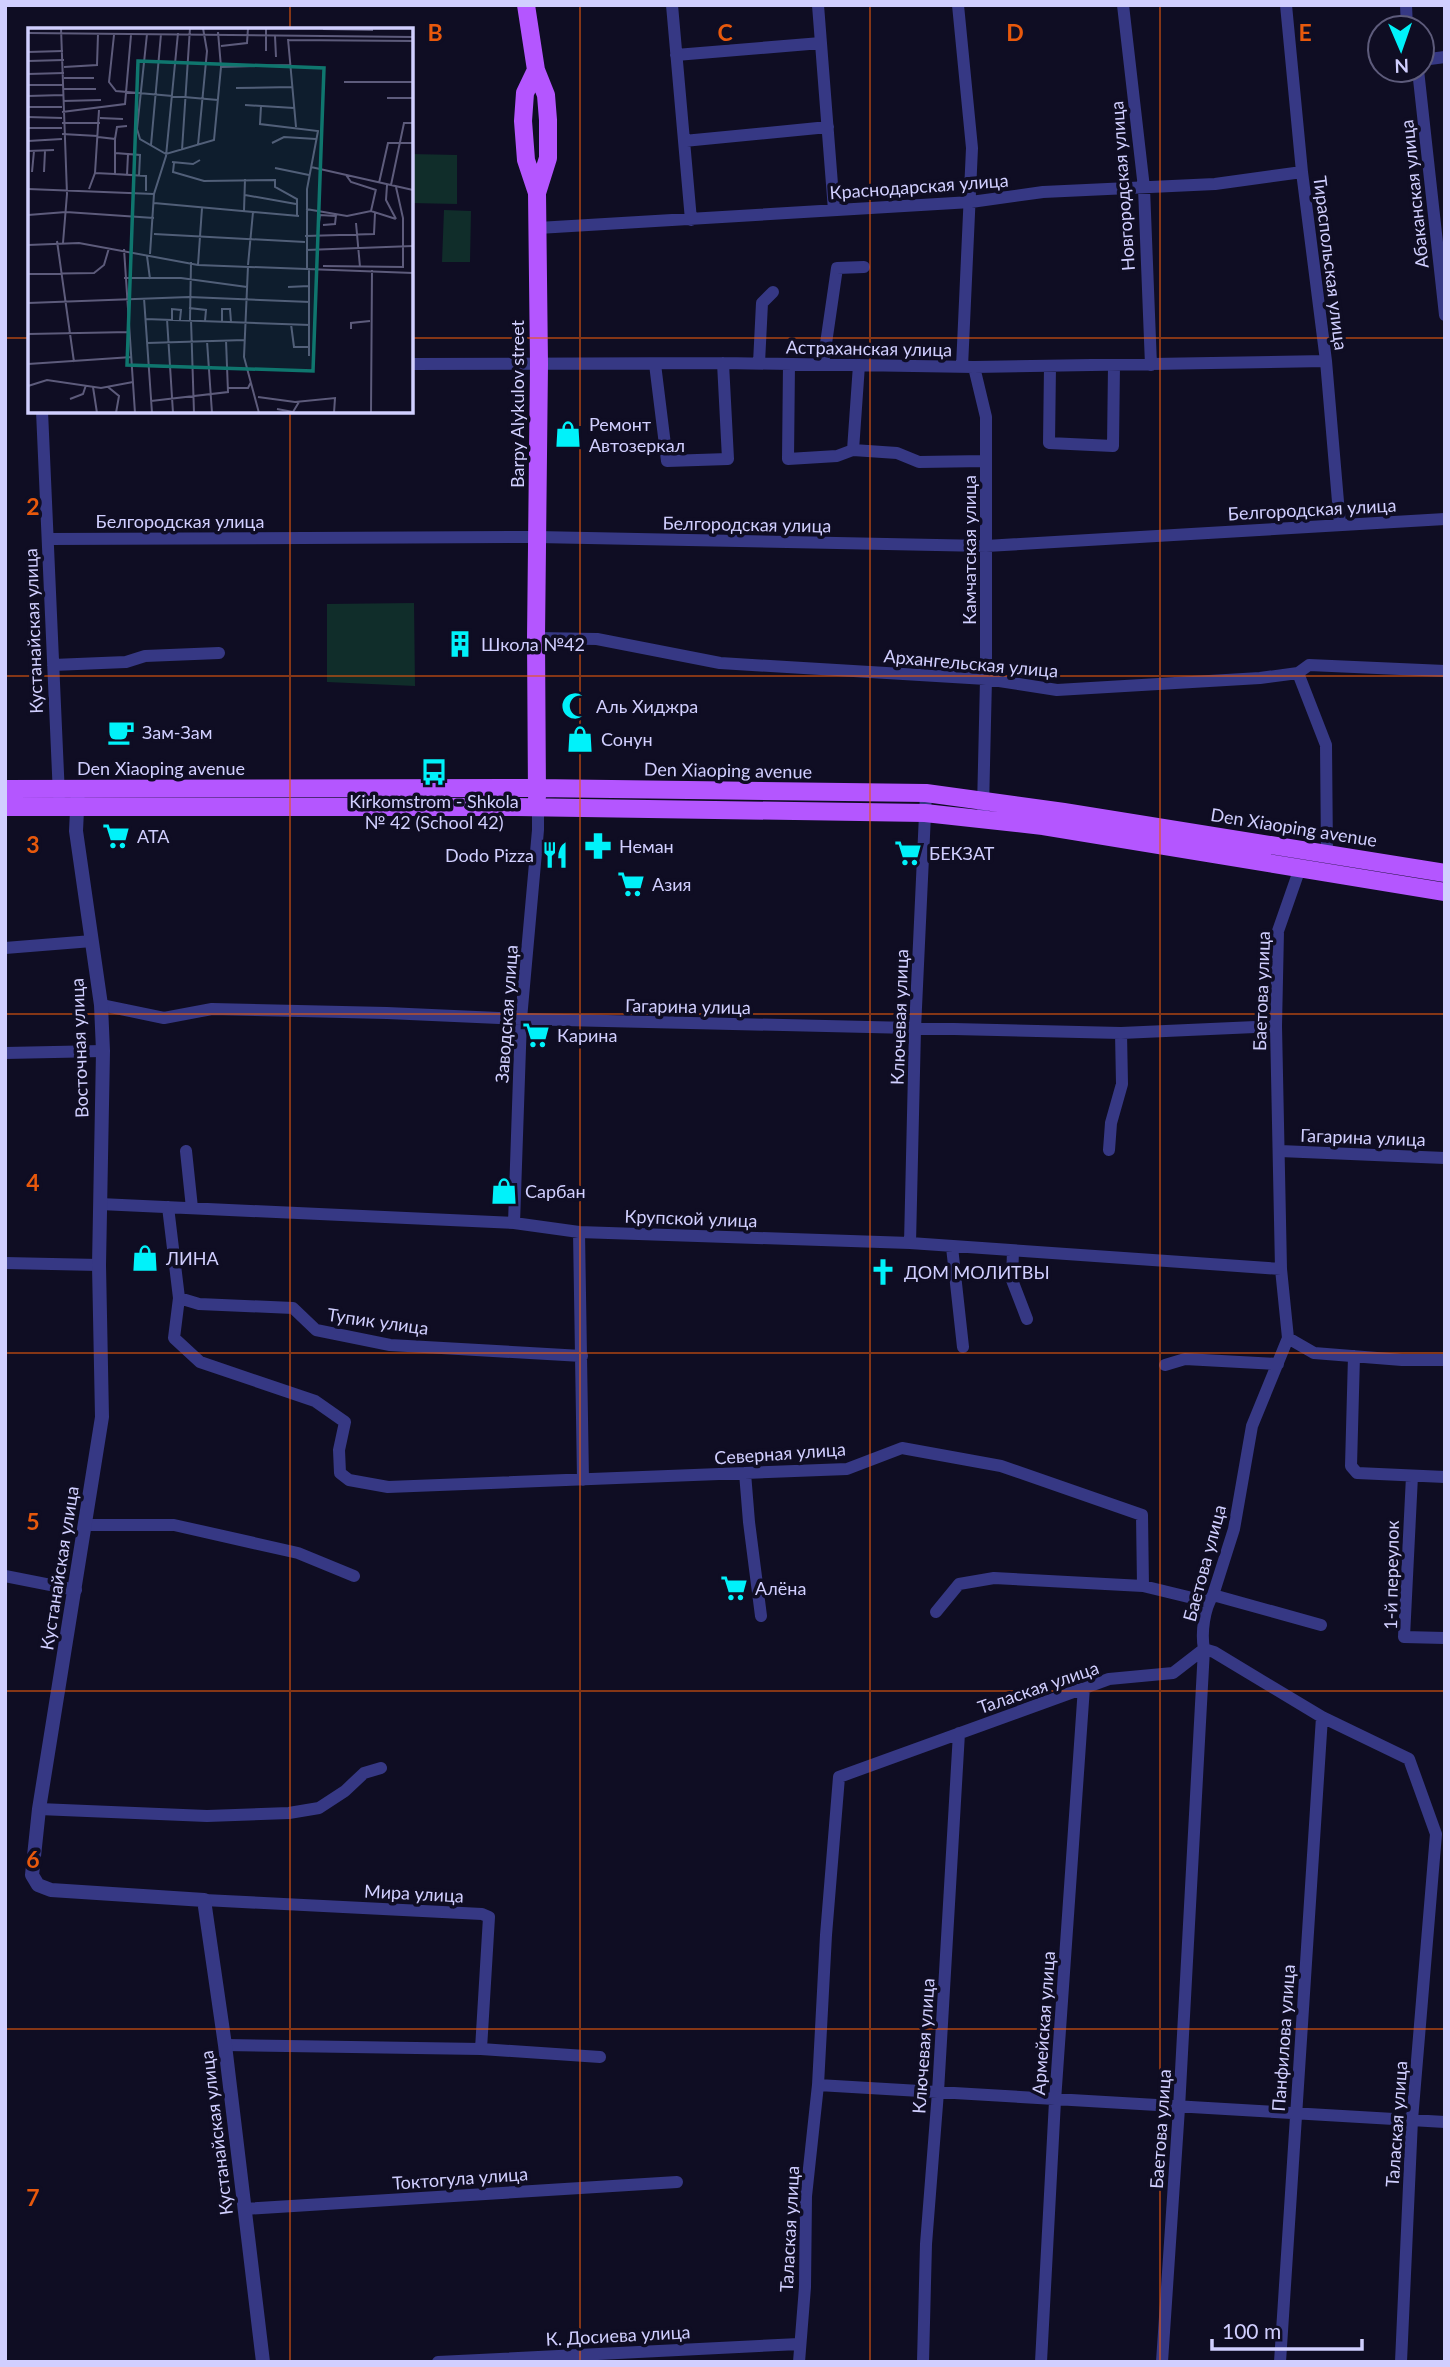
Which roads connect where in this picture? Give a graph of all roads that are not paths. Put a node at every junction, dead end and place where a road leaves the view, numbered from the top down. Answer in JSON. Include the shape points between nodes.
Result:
{"nodes":[{"id":1,"x":526,"y":5,"type":"edge"},
{"id":2,"x":672,"y":5,"type":"edge"},
{"id":3,"x":818,"y":5,"type":"edge"},
{"id":4,"x":958,"y":5,"type":"edge"},
{"id":5,"x":1123,"y":5,"type":"edge"},
{"id":6,"x":1286,"y":5,"type":"edge"},
{"id":7,"x":821,"y":43,"type":"junction"},
{"id":8,"x":676,"y":55,"type":"junction"},
{"id":9,"x":536,"y":70,"type":"junction"},
{"id":10,"x":1421,"y":84,"type":"edge"},
{"id":11,"x":828,"y":127,"type":"junction"},
{"id":12,"x":684,"y":141,"type":"junction"},
{"id":13,"x":1302,"y":172,"type":"junction"},
{"id":14,"x":1144,"y":188,"type":"junction"},
{"id":15,"x":537,"y":193,"type":"junction"},
{"id":16,"x":971,"y":202,"type":"junction"},
{"id":17,"x":835,"y":210,"type":"junction"},
{"id":18,"x":691,"y":220,"type":"junction"},
{"id":19,"x":538,"y":228,"type":"junction"},
{"id":20,"x":1441,"y":256,"type":"edge"},
{"id":21,"x":864,"y":267,"type":"dead end"},
{"id":22,"x":773,"y":292,"type":"dead end"},
{"id":23,"x":1445,"y":315,"type":"edge"},
{"id":24,"x":1326,"y":361,"type":"junction"},
{"id":25,"x":723,"y":363,"type":"junction"},
{"id":26,"x":760,"y":363,"type":"junction"},
{"id":27,"x":413,"y":364,"type":"edge"},
{"id":28,"x":540,"y":364,"type":"junction"},
{"id":29,"x":655,"y":364,"type":"junction"},
{"id":30,"x":789,"y":364,"type":"junction"},
{"id":31,"x":823,"y":365,"type":"junction"},
{"id":32,"x":859,"y":365,"type":"junction"},
{"id":33,"x":1114,"y":365,"type":"junction"},
{"id":34,"x":1151,"y":365,"type":"junction"},
{"id":35,"x":1050,"y":366,"type":"junction"},
{"id":36,"x":968,"y":367,"type":"junction"},
{"id":37,"x":41,"y":413,"type":"edge"},
{"id":38,"x":853,"y":450,"type":"junction"},
{"id":39,"x":986,"y":461,"type":"junction"},
{"id":40,"x":1445,"y":519,"type":"edge"},
{"id":41,"x":1340,"y":525,"type":"junction"},
{"id":42,"x":537,"y":537,"type":"junction"},
{"id":43,"x":48,"y":539,"type":"junction"},
{"id":44,"x":986,"y":546,"type":"junction"},
{"id":45,"x":536,"y":638,"type":"junction"},
{"id":46,"x":219,"y":653,"type":"dead end"},
{"id":47,"x":53,"y":665,"type":"junction"},
{"id":48,"x":1445,"y":671,"type":"edge"},
{"id":49,"x":1298,"y":673,"type":"junction"},
{"id":50,"x":986,"y":679,"type":"junction"},
{"id":51,"x":536,"y":788,"type":"junction"},
{"id":52,"x":5,"y":789,"type":"edge"},
{"id":53,"x":926,"y":793,"type":"junction"},
{"id":54,"x":59,"y":798,"type":"junction"},
{"id":55,"x":78,"y":798,"type":"junction"},
{"id":56,"x":984,"y":800,"type":"junction"},
{"id":57,"x":5,"y":807,"type":"edge"},
{"id":58,"x":538,"y":807,"type":"junction"},
{"id":59,"x":925,"y":813,"type":"junction"},
{"id":60,"x":982,"y":819,"type":"junction"},
{"id":61,"x":1327,"y":853,"type":"junction"},
{"id":62,"x":1300,"y":868,"type":"junction"},
{"id":63,"x":1445,"y":873,"type":"edge"},
{"id":64,"x":1445,"y":892,"type":"edge"},
{"id":65,"x":92,"y":941,"type":"junction"},
{"id":66,"x":5,"y":948,"type":"edge"},
{"id":67,"x":101,"y":1006,"type":"junction"},
{"id":68,"x":521,"y":1019,"type":"junction"},
{"id":69,"x":1276,"y":1026,"type":"junction"},
{"id":70,"x":915,"y":1029,"type":"junction"},
{"id":71,"x":1121,"y":1033,"type":"junction"},
{"id":72,"x":103,"y":1051,"type":"junction"},
{"id":73,"x":5,"y":1053,"type":"edge"},
{"id":74,"x":1109,"y":1150,"type":"dead end"},
{"id":75,"x":186,"y":1151,"type":"dead end"},
{"id":76,"x":1280,"y":1151,"type":"junction"},
{"id":77,"x":1445,"y":1158,"type":"edge"},
{"id":78,"x":100,"y":1204,"type":"junction"},
{"id":79,"x":169,"y":1207,"type":"junction"},
{"id":80,"x":192,"y":1208,"type":"junction"},
{"id":81,"x":514,"y":1223,"type":"junction"},
{"id":82,"x":579,"y":1232,"type":"junction"},
{"id":83,"x":910,"y":1243,"type":"junction"},
{"id":84,"x":952,"y":1247,"type":"junction"},
{"id":85,"x":1013,"y":1251,"type":"junction"},
{"id":86,"x":5,"y":1264,"type":"edge"},
{"id":87,"x":99,"y":1265,"type":"junction"},
{"id":88,"x":1281,"y":1269,"type":"junction"},
{"id":89,"x":179,"y":1298,"type":"junction"},
{"id":90,"x":1027,"y":1319,"type":"dead end"},
{"id":91,"x":1288,"y":1338,"type":"junction"},
{"id":92,"x":963,"y":1347,"type":"dead end"},
{"id":93,"x":582,"y":1356,"type":"junction"},
{"id":94,"x":1354,"y":1356,"type":"junction"},
{"id":95,"x":1445,"y":1360,"type":"edge"},
{"id":96,"x":1165,"y":1364,"type":"dead end"},
{"id":97,"x":1278,"y":1364,"type":"junction"},
{"id":98,"x":746,"y":1473,"type":"junction"},
{"id":99,"x":1412,"y":1476,"type":"junction"},
{"id":100,"x":1445,"y":1477,"type":"edge"},
{"id":101,"x":583,"y":1480,"type":"junction"},
{"id":102,"x":86,"y":1525,"type":"junction"},
{"id":103,"x":5,"y":1576,"type":"edge"},
{"id":104,"x":354,"y":1576,"type":"dead end"},
{"id":105,"x":1143,"y":1586,"type":"junction"},
{"id":106,"x":76,"y":1590,"type":"junction"},
{"id":107,"x":1211,"y":1598,"type":"junction"},
{"id":108,"x":936,"y":1612,"type":"dead end"},
{"id":109,"x":761,"y":1616,"type":"dead end"},
{"id":110,"x":1321,"y":1625,"type":"dead end"},
{"id":111,"x":1445,"y":1638,"type":"edge"},
{"id":112,"x":1204,"y":1649,"type":"junction"},
{"id":113,"x":1084,"y":1687,"type":"junction"},
{"id":114,"x":1322,"y":1717,"type":"junction"},
{"id":115,"x":959,"y":1733,"type":"junction"},
{"id":116,"x":381,"y":1769,"type":"dead end"},
{"id":117,"x":39,"y":1810,"type":"junction"},
{"id":118,"x":204,"y":1900,"type":"junction"},
{"id":119,"x":225,"y":2045,"type":"junction"},
{"id":120,"x":481,"y":2049,"type":"junction"},
{"id":121,"x":600,"y":2057,"type":"dead end"},
{"id":122,"x":818,"y":2085,"type":"junction"},
{"id":123,"x":938,"y":2092,"type":"junction"},
{"id":124,"x":1055,"y":2101,"type":"junction"},
{"id":125,"x":1179,"y":2108,"type":"junction"},
{"id":126,"x":1295,"y":2113,"type":"junction"},
{"id":127,"x":1412,"y":2120,"type":"junction"},
{"id":128,"x":1445,"y":2122,"type":"edge"},
{"id":129,"x":677,"y":2182,"type":"dead end"},
{"id":130,"x":244,"y":2209,"type":"junction"},
{"id":131,"x":799,"y":2344,"type":"junction"},
{"id":132,"x":263,"y":2362,"type":"edge"},
{"id":133,"x":438,"y":2362,"type":"edge"},
{"id":134,"x":799,"y":2362,"type":"edge"},
{"id":135,"x":923,"y":2362,"type":"edge"},
{"id":136,"x":1041,"y":2362,"type":"edge"},
{"id":137,"x":1162,"y":2362,"type":"edge"},
{"id":138,"x":1280,"y":2362,"type":"edge"},
{"id":139,"x":1401,"y":2362,"type":"edge"}],
"edges":[{"from":1,"to":9,"type":"main road","name":"Barpy Alykulov street"},
{"from":2,"to":8,"type":"street"},
{"from":3,"to":7,"type":"street"},
{"from":4,"to":16,"type":"street","name":"Камчатская улица","via":[[972,148]]},
{"from":5,"to":14,"type":"street","name":"Новгородская улица"},
{"from":6,"to":13,"type":"street","name":"Тираспольская улица"},
{"from":7,"to":8,"type":"street"},
{"from":7,"to":11,"type":"street"},
{"from":8,"to":12,"type":"street"},
{"from":9,"to":15,"type":"main road","name":"Barpy Alykulov street","via":[[546,94],[548,120],[548,158]]},
{"from":9,"to":15,"type":"main road","via":[[525,93],[523,121],[526,160]]},
{"from":10,"to":20,"type":"street","name":"Абаканская улица"},
{"from":11,"to":12,"type":"street"},
{"from":11,"to":17,"type":"street"},
{"from":12,"to":18,"type":"street"},
{"from":13,"to":14,"type":"street","name":"Краснодарская улица"},
{"from":13,"to":24,"type":"street","name":"Тираспольская улица"},
{"from":14,"to":16,"type":"street","name":"Краснодарская улица","via":[[1043,192]]},
{"from":14,"to":34,"type":"street","name":"Новгородская улица"},
{"from":15,"to":19,"type":"main road","name":"Barpy Alykulov street"},
{"from":16,"to":17,"type":"street","name":"Краснодарская улица"},
{"from":16,"to":36,"type":"street","name":"Камчатская улица"},
{"from":17,"to":18,"type":"street","name":"Краснодарская улица"},
{"from":18,"to":19,"type":"street","name":"Краснодарская улица"},
{"from":19,"to":28,"type":"main road","name":"Barpy Alykulov street"},
{"from":20,"to":23,"type":"street","name":"Абаканская улица"},
{"from":21,"to":31,"type":"street","via":[[836,268]]},
{"from":22,"to":26,"type":"street","via":[[762,303]]},
{"from":24,"to":34,"type":"street","name":"Астраханская улица"},
{"from":24,"to":41,"type":"street","name":"Тираспольская улица"},
{"from":25,"to":26,"type":"street","name":"Астраханская улица"},
{"from":25,"to":29,"type":"street","name":"Астраханская улица"},
{"from":25,"to":29,"type":"street","via":[[728,459],[667,461]]},
{"from":26,"to":30,"type":"street","name":"Астраханская улица"},
{"from":27,"to":28,"type":"street","name":"Астраханская улица"},
{"from":28,"to":29,"type":"street","name":"Астраханская улица"},
{"from":28,"to":42,"type":"main road","name":"Barpy Alykulov street"},
{"from":30,"to":31,"type":"street","name":"Астраханская улица"},
{"from":30,"to":38,"type":"street","via":[[788,459],[837,456]]},
{"from":31,"to":32,"type":"street","name":"Астраханская улица"},
{"from":32,"to":36,"type":"street","name":"Астраханская улица"},
{"from":32,"to":38,"type":"street"},
{"from":33,"to":34,"type":"street","name":"Астраханская улица"},
{"from":33,"to":35,"type":"street","name":"Астраханская улица"},
{"from":33,"to":35,"type":"street","via":[[1113,446],[1049,443]]},
{"from":35,"to":36,"type":"street","name":"Астраханская улица"},
{"from":36,"to":39,"type":"street","name":"Камчатская улица","via":[[986,417]]},
{"from":37,"to":43,"type":"street","name":"Кустанайская улица"},
{"from":38,"to":39,"type":"street","via":[[897,453],[919,462]]},
{"from":39,"to":44,"type":"street","name":"Камчатская улица"},
{"from":40,"to":41,"type":"street","name":"Белгородская улица"},
{"from":41,"to":44,"type":"street","name":"Белгородская улица"},
{"from":42,"to":43,"type":"street","name":"Белгородская улица"},
{"from":42,"to":44,"type":"street","name":"Белгородская улица"},
{"from":42,"to":45,"type":"main road","name":"Barpy Alykulov street"},
{"from":43,"to":47,"type":"street","name":"Кустанайская улица"},
{"from":44,"to":50,"type":"street","name":"Камчатская улица"},
{"from":45,"to":50,"type":"street","name":"Архангельская улица","via":[[597,639],[720,663]]},
{"from":45,"to":51,"type":"main road","name":"Barpy Alykulov street"},
{"from":46,"to":47,"type":"street"},
{"from":47,"to":54,"type":"street","name":"Кустанайская улица"},
{"from":48,"to":49,"type":"street","name":"Архангельская улица","via":[[1309,665]]},
{"from":49,"to":50,"type":"street","name":"Архангельская улица","via":[[1057,690]]},
{"from":49,"to":61,"type":"street","via":[[1326,745]]},
{"from":50,"to":56,"type":"street","name":"Камчатская улица"},
{"from":51,"to":53,"type":"main road","name":"Den Xiaoping avenue"},
{"from":51,"to":55,"type":"main road","name":"Den Xiaoping avenue"},
{"from":51,"to":58,"type":"main road","name":"Barpy Alykulov street"},
{"from":52,"to":54,"type":"main road","name":"Den Xiaoping avenue"},
{"from":53,"to":56,"type":"main road","name":"Den Xiaoping avenue"},
{"from":53,"to":59,"type":"street","name":"Ключевая улица"},
{"from":54,"to":55,"type":"main road","name":"Den Xiaoping avenue"},
{"from":54,"to":57,"type":"main road","name":"Den Xiaoping avenue"},
{"from":55,"to":58,"type":"main road","name":"Den Xiaoping avenue"},
{"from":55,"to":65,"type":"street","name":"Восточная улица","via":[[76,831]]},
{"from":56,"to":60,"type":"street","name":"Камчатская улица"},
{"from":56,"to":61,"type":"main road","name":"Den Xiaoping avenue"},
{"from":58,"to":59,"type":"main road","name":"Den Xiaoping avenue"},
{"from":58,"to":68,"type":"street","name":"Заводская улица"},
{"from":59,"to":60,"type":"main road","name":"Den Xiaoping avenue"},
{"from":59,"to":70,"type":"street","name":"Ключевая улица"},
{"from":60,"to":62,"type":"main road","name":"Den Xiaoping avenue"},
{"from":61,"to":63,"type":"main road","name":"Den Xiaoping avenue"},
{"from":62,"to":64,"type":"main road","name":"Den Xiaoping avenue"},
{"from":62,"to":69,"type":"street","name":"Баетова улица","via":[[1278,931]]},
{"from":65,"to":66,"type":"street"},
{"from":65,"to":67,"type":"street","name":"Восточная улица"},
{"from":67,"to":68,"type":"street","name":"Гагарина улица","via":[[164,1018],[212,1009]]},
{"from":67,"to":72,"type":"street","name":"Восточная улица"},
{"from":68,"to":70,"type":"street","name":"Гагарина улица"},
{"from":68,"to":81,"type":"street","name":"Заводская улица"},
{"from":69,"to":71,"type":"street","name":"Гагарина улица"},
{"from":69,"to":76,"type":"street","name":"Баетова улица"},
{"from":70,"to":71,"type":"street","name":"Гагарина улица"},
{"from":70,"to":83,"type":"street","name":"Ключевая улица"},
{"from":71,"to":74,"type":"street","via":[[1122,1084]]},
{"from":72,"to":73,"type":"street"},
{"from":72,"to":78,"type":"street","name":"Восточная улица"},
{"from":75,"to":80,"type":"street"},
{"from":76,"to":77,"type":"street","name":"Гагарина улица"},
{"from":76,"to":88,"type":"street","name":"Баетова улица"},
{"from":78,"to":79,"type":"street","name":"Крупской улица"},
{"from":78,"to":87,"type":"street","name":"Восточная улица"},
{"from":79,"to":80,"type":"street","name":"Крупской улица"},
{"from":79,"to":89,"type":"street"},
{"from":80,"to":81,"type":"street","name":"Крупской улица"},
{"from":81,"to":82,"type":"street","name":"Крупской улица"},
{"from":82,"to":83,"type":"street","name":"Крупской улица"},
{"from":82,"to":93,"type":"street"},
{"from":83,"to":84,"type":"street","name":"Крупской улица"},
{"from":84,"to":85,"type":"street","name":"Крупской улица"},
{"from":84,"to":92,"type":"street"},
{"from":85,"to":88,"type":"street","name":"Крупской улица"},
{"from":85,"to":90,"type":"street","via":[[1012,1280]]},
{"from":86,"to":87,"type":"street"},
{"from":87,"to":102,"type":"street","name":"Кустанайская улица","via":[[102,1417]]},
{"from":88,"to":91,"type":"street","name":"Баетова улица"},
{"from":89,"to":93,"type":"street","name":"Тупик улица","via":[[199,1304],[293,1308],[316,1330],[390,1345]]},
{"from":89,"to":101,"type":"street","name":"Северная улица","via":[[174,1338],[200,1362],[314,1401],[345,1423],[340,1473],[349,1480],[388,1487]]},
{"from":91,"to":94,"type":"street","via":[[1314,1353]]},
{"from":91,"to":97,"type":"street","name":"Баетова улица"},
{"from":93,"to":101,"type":"street"},
{"from":94,"to":95,"type":"street"},
{"from":94,"to":99,"type":"street","via":[[1352,1466],[1357,1473]]},
{"from":96,"to":97,"type":"street","via":[[1185,1359]]},
{"from":97,"to":107,"type":"street","name":"Баетова улица","via":[[1252,1426],[1234,1529]]},
{"from":98,"to":101,"type":"street","name":"Северная улица"},
{"from":98,"to":105,"type":"street","name":"Северная улица","via":[[847,1469],[902,1448],[1001,1466],[1142,1515]]},
{"from":98,"to":109,"type":"street"},
{"from":99,"to":100,"type":"street"},
{"from":99,"to":111,"type":"street","name":"1-й переулок","via":[[1404,1637]]},
{"from":102,"to":104,"type":"street","via":[[174,1525],[298,1553]]},
{"from":102,"to":106,"type":"street","name":"Кустанайская улица"},
{"from":103,"to":106,"type":"street"},
{"from":105,"to":107,"type":"street"},
{"from":105,"to":108,"type":"street","via":[[994,1578],[959,1584]]},
{"from":106,"to":117,"type":"street","name":"Кустанайская улица"},
{"from":107,"to":110,"type":"street"},
{"from":107,"to":112,"type":"street","name":"Баетова улица"},
{"from":112,"to":113,"type":"street","name":"Талаская улица","via":[[1173,1673],[1109,1679]]},
{"from":112,"to":114,"type":"street","name":"Талаская улица"},
{"from":112,"to":125,"type":"street","name":"Баетова улица"},
{"from":113,"to":115,"type":"street","name":"Талаская улица"},
{"from":113,"to":124,"type":"street","name":"Армейская улица"},
{"from":114,"to":126,"type":"street","name":"Панфилова улица"},
{"from":114,"to":127,"type":"street","name":"Талаская улица","via":[[1409,1759],[1436,1834]]},
{"from":115,"to":122,"type":"street","name":"Талаская улица","via":[[839,1777]]},
{"from":115,"to":123,"type":"street","name":"Ключевая улица"},
{"from":116,"to":117,"type":"street","via":[[364,1773],[319,1808],[289,1813],[207,1816]]},
{"from":117,"to":118,"type":"street","name":"Кустанайская улица","via":[[32,1875],[38,1885],[51,1891]]},
{"from":118,"to":119,"type":"street","name":"Кустанайская улица"},
{"from":118,"to":120,"type":"street","name":"Мира улица","via":[[489,1917]]},
{"from":119,"to":120,"type":"street"},
{"from":119,"to":130,"type":"street","name":"Кустанайская улица"},
{"from":120,"to":121,"type":"street"},
{"from":122,"to":123,"type":"street"},
{"from":122,"to":131,"type":"street","name":"Талаская улица","via":[[806,2196]]},
{"from":123,"to":124,"type":"street"},
{"from":123,"to":135,"type":"street","name":"Ключевая улица"},
{"from":124,"to":125,"type":"street"},
{"from":124,"to":136,"type":"street","name":"Армейская улица"},
{"from":125,"to":126,"type":"street"},
{"from":125,"to":137,"type":"street","name":"Баетова улица"},
{"from":126,"to":127,"type":"street"},
{"from":126,"to":138,"type":"street","name":"Панфилова улица"},
{"from":127,"to":128,"type":"street"},
{"from":127,"to":139,"type":"street","name":"Талаская улица"},
{"from":129,"to":130,"type":"street","name":"Токтогула улица"},
{"from":130,"to":132,"type":"street","name":"Кустанайская улица"},
{"from":131,"to":133,"type":"street","name":"К. Досиева улица"},
{"from":131,"to":134,"type":"street","name":"Талаская улица"}]}
